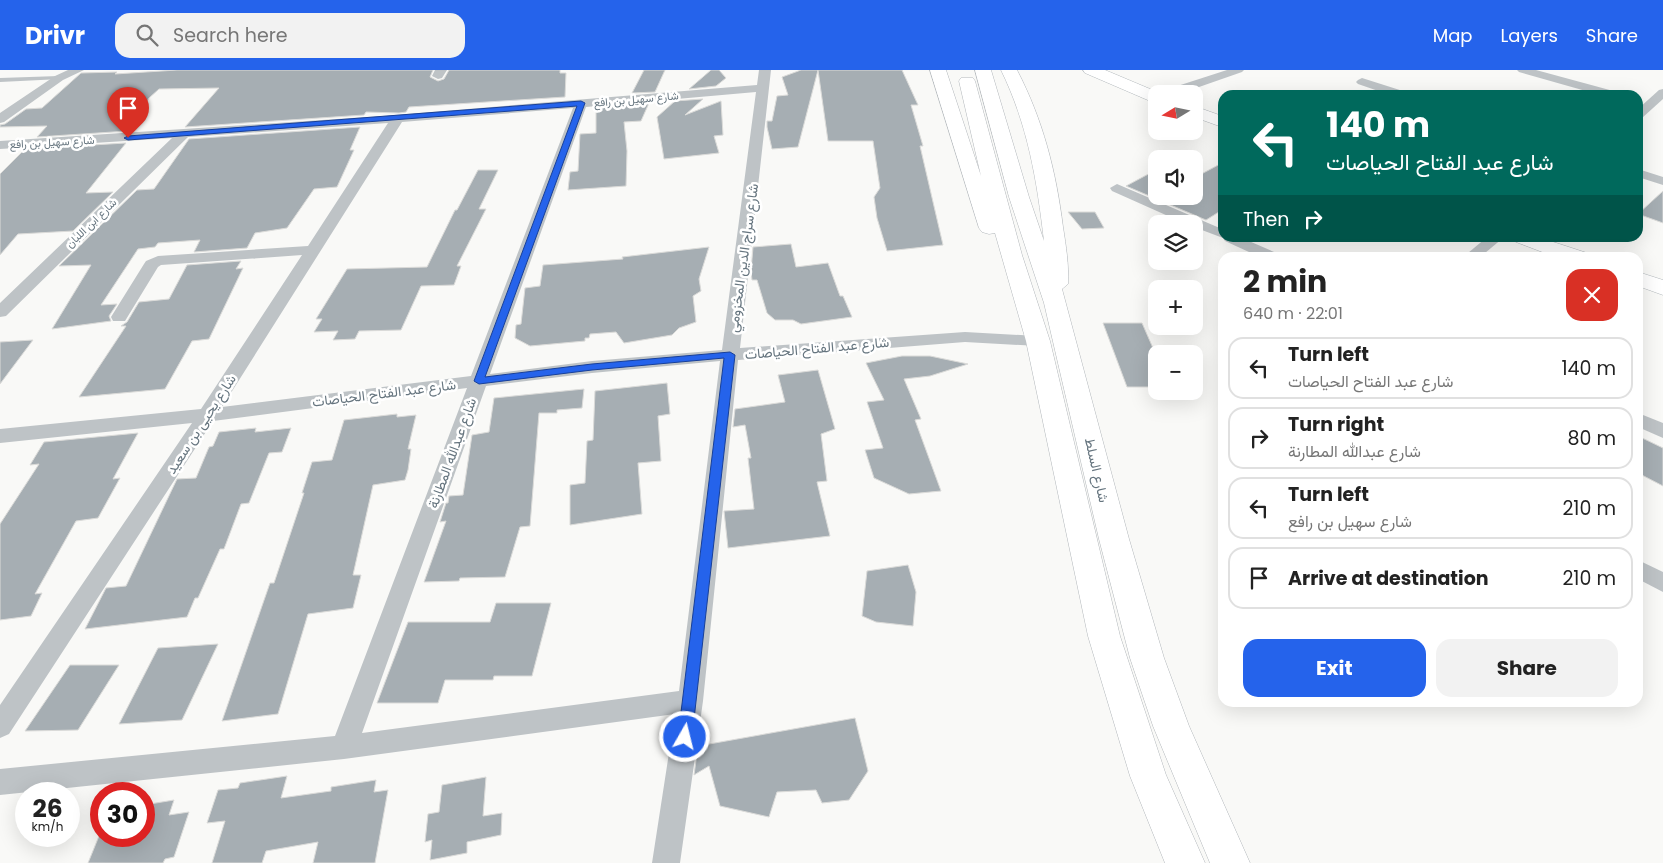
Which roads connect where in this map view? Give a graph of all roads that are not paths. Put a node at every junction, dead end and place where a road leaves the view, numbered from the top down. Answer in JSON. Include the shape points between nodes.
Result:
{"nodes":[{"id":1,"x":78,"y":70,"type":"edge"},
{"id":2,"x":938,"y":70,"type":"edge"},
{"id":3,"x":1091,"y":70,"type":"edge"},
{"id":4,"x":1199,"y":70,"type":"edge"},
{"id":5,"x":1238,"y":70,"type":"edge"},
{"id":6,"x":1523,"y":70,"type":"edge"},
{"id":7,"x":982,"y":75,"type":"edge"},
{"id":8,"x":1216,"y":76,"type":"junction"},
{"id":9,"x":59,"y":78,"type":"junction"},
{"id":10,"x":764,"y":79,"type":"edge"},
{"id":11,"x":0,"y":80,"type":"edge"},
{"id":12,"x":1362,"y":82,"type":"dead end"},
{"id":13,"x":1191,"y":85,"type":"edge"},
{"id":14,"x":1387,"y":90,"type":"edge"},
{"id":15,"x":1595,"y":90,"type":"edge"},
{"id":16,"x":1663,"y":93,"type":"edge"},
{"id":17,"x":1148,"y":94,"type":"edge"},
{"id":18,"x":581,"y":103,"type":"junction"},
{"id":19,"x":1643,"y":104,"type":"edge"},
{"id":20,"x":1650,"y":106,"type":"junction"},
{"id":21,"x":1663,"y":109,"type":"edge"},
{"id":22,"x":1643,"y":111,"type":"edge"},
{"id":23,"x":1203,"y":115,"type":"edge"},
{"id":24,"x":0,"y":119,"type":"edge"},
{"id":25,"x":397,"y":119,"type":"junction"},
{"id":26,"x":1218,"y":120,"type":"edge"},
{"id":27,"x":183,"y":135,"type":"junction"},
{"id":28,"x":0,"y":145,"type":"edge"},
{"id":29,"x":1643,"y":175,"type":"edge"},
{"id":30,"x":1663,"y":181,"type":"edge"},
{"id":31,"x":1117,"y":188,"type":"dead end"},
{"id":32,"x":1218,"y":232,"type":"edge"},
{"id":33,"x":1237,"y":242,"type":"edge"},
{"id":34,"x":1490,"y":242,"type":"edge"},
{"id":35,"x":1534,"y":242,"type":"edge"},
{"id":36,"x":313,"y":250,"type":"junction"},
{"id":37,"x":1254,"y":252,"type":"edge"},
{"id":38,"x":1477,"y":252,"type":"edge"},
{"id":39,"x":1562,"y":252,"type":"edge"},
{"id":40,"x":1643,"y":281,"type":"edge"},
{"id":41,"x":1020,"y":286,"type":"junction"},
{"id":42,"x":1663,"y":288,"type":"edge"},
{"id":43,"x":0,"y":312,"type":"edge"},
{"id":44,"x":119,"y":317,"type":"dead end"},
{"id":45,"x":1038,"y":342,"type":"junction"},
{"id":46,"x":730,"y":355,"type":"junction"},
{"id":47,"x":479,"y":381,"type":"junction"},
{"id":48,"x":207,"y":415,"type":"junction"},
{"id":49,"x":1643,"y":421,"type":"edge"},
{"id":50,"x":1663,"y":431,"type":"edge"},
{"id":51,"x":0,"y":436,"type":"edge"},
{"id":52,"x":1643,"y":572,"type":"edge"},
{"id":53,"x":1663,"y":583,"type":"edge"},
{"id":54,"x":690,"y":701,"type":"junction"},
{"id":55,"x":0,"y":726,"type":"edge"},
{"id":56,"x":344,"y":747,"type":"junction"},
{"id":57,"x":0,"y":782,"type":"edge"},
{"id":58,"x":666,"y":863,"type":"edge"},
{"id":59,"x":1185,"y":863,"type":"edge"},
{"id":60,"x":1230,"y":863,"type":"edge"}],
"edges":[{"from":1,"to":9,"type":"street"},
{"from":2,"to":41,"type":"main road","via":[[996,246]]},
{"from":3,"to":17,"type":"main road"},
{"from":4,"to":8,"type":"street"},
{"from":5,"to":8,"type":"street"},
{"from":6,"to":15,"type":"street"},
{"from":7,"to":41,"type":"main road","name":"شارع السلط"},
{"from":7,"to":60,"type":"main road","name":"شارع السلط","via":[[1055,303],[1147,658],[1171,726]]},
{"from":8,"to":13,"type":"street"},
{"from":9,"to":11,"type":"lane"},
{"from":9,"to":24,"type":"street"},
{"from":10,"to":18,"type":"street","name":"شارع سهيل بن رافع"},
{"from":10,"to":46,"type":"street","name":"شارع سراج الدين المخزومي"},
{"from":12,"to":14,"type":"street"},
{"from":16,"to":20,"type":"street"},
{"from":18,"to":25,"type":"street","name":"شارع سهيل بن رافع"},
{"from":18,"to":47,"type":"street","name":"شارع عبدالله المطارنة"},
{"from":19,"to":20,"type":"street"},
{"from":20,"to":21,"type":"street"},
{"from":20,"to":22,"type":"street"},
{"from":23,"to":26,"type":"main road"},
{"from":25,"to":27,"type":"street","name":"شارع سهيل بن رافع"},
{"from":25,"to":36,"type":"street","name":"شارع يحيى بن سعيد"},
{"from":27,"to":28,"type":"street","name":"شارع سهيل بن رافع"},
{"from":27,"to":43,"type":"street","name":"شارع ابن اللبان"},
{"from":29,"to":30,"type":"street"},
{"from":31,"to":32,"type":"street"},
{"from":33,"to":37,"type":"street"},
{"from":34,"to":38,"type":"street"},
{"from":35,"to":39,"type":"main road"},
{"from":36,"to":44,"type":"street","via":[[158,261],[152,264]]},
{"from":36,"to":48,"type":"street","name":"شارع يحيى بن سعيد"},
{"from":40,"to":42,"type":"main road"},
{"from":41,"to":45,"type":"main road","name":"شارع السلط"},
{"from":45,"to":46,"type":"street","name":"شارع عبد الفتاح الحياصات","via":[[965,337]]},
{"from":45,"to":59,"type":"main road","name":"شارع السلط","via":[[1104,636],[1148,776]]},
{"from":46,"to":47,"type":"street","name":"شارع عبد الفتاح الحياصات"},
{"from":46,"to":54,"type":"street","name":"شارع سراج الدين المخزومي"},
{"from":47,"to":48,"type":"street","name":"شارع عبد الفتاح الحياصات"},
{"from":47,"to":56,"type":"street","name":"شارع عبدالله المطارنة"},
{"from":48,"to":51,"type":"street","name":"شارع عبد الفتاح الحياصات"},
{"from":48,"to":55,"type":"street","name":"شارع يحيى بن سعيد"},
{"from":49,"to":50,"type":"street"},
{"from":52,"to":53,"type":"street"},
{"from":54,"to":56,"type":"street"},
{"from":54,"to":58,"type":"street","name":"شارع سراج الدين المخزومي"},
{"from":56,"to":57,"type":"street"}]}
